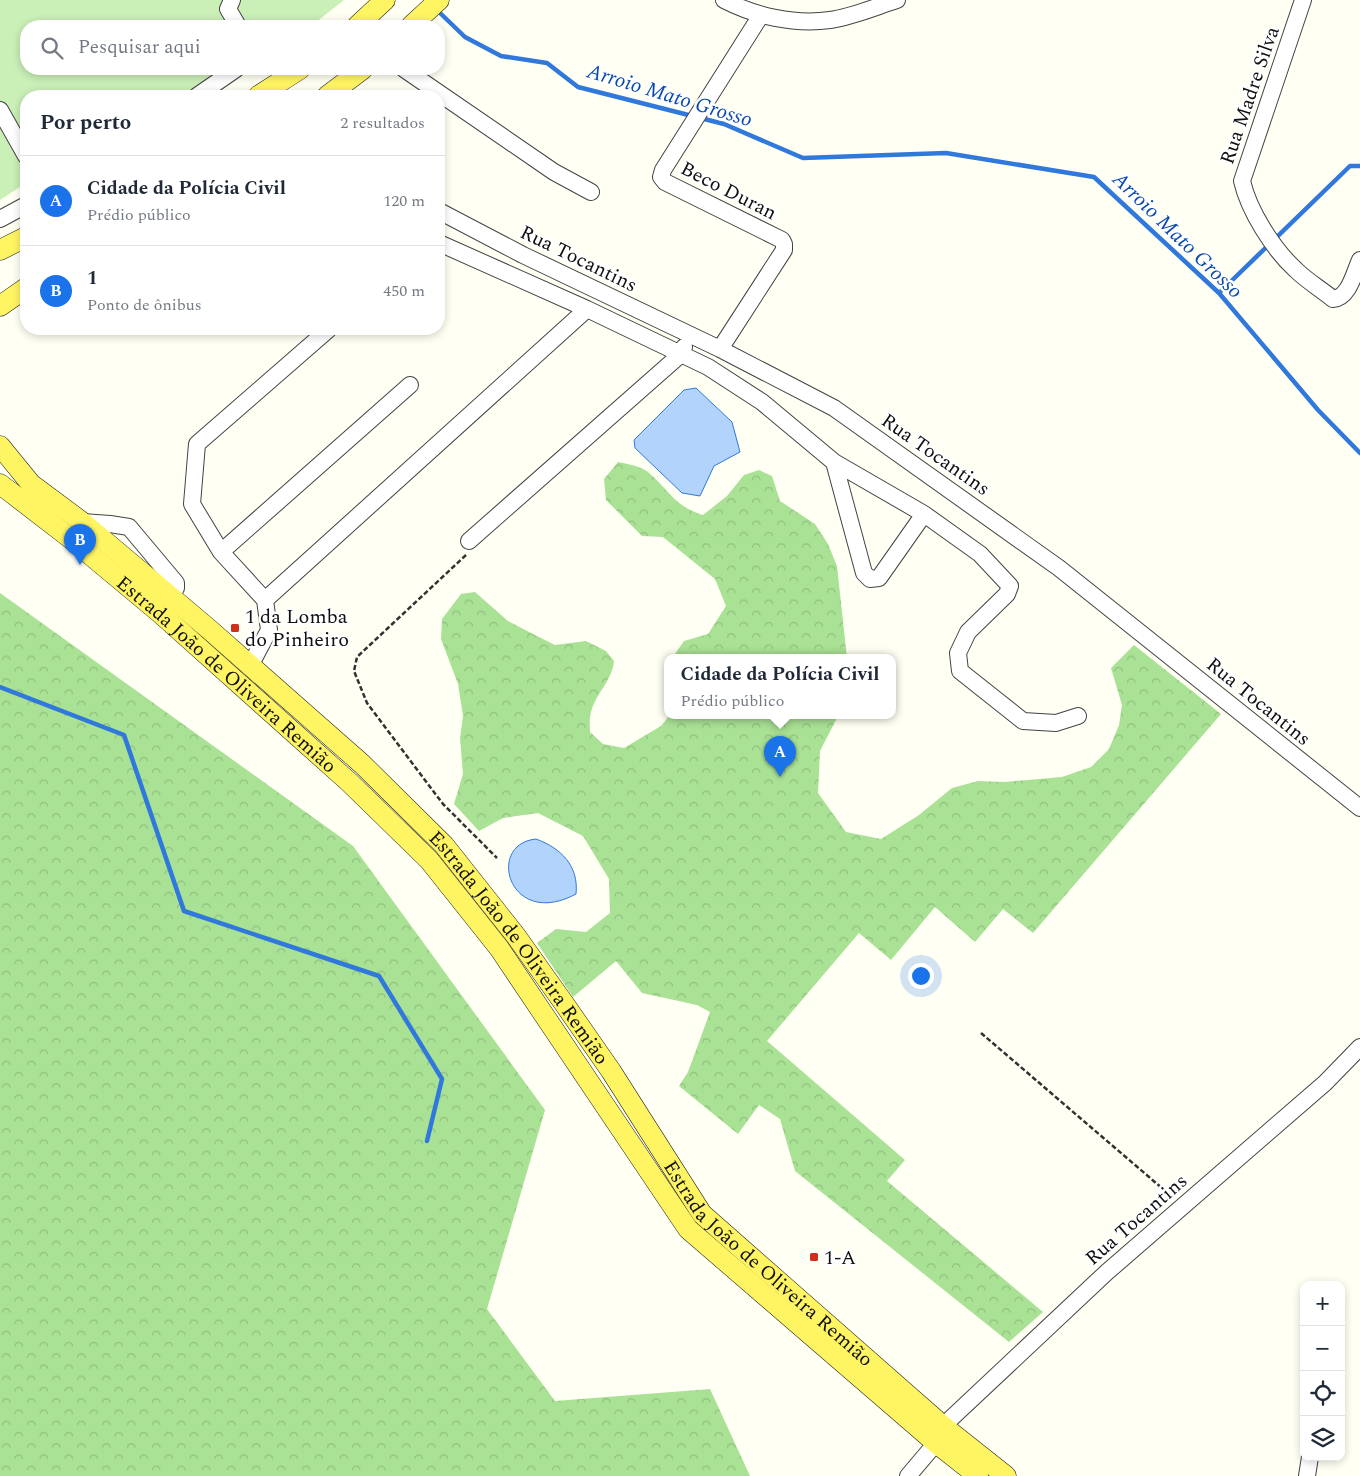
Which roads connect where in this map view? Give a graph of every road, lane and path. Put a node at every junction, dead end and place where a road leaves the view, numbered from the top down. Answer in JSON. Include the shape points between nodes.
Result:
{"nodes":[{"id":1,"x":232,"y":0,"type":"edge"},
{"id":2,"x":385,"y":0,"type":"edge"},
{"id":3,"x":439,"y":0,"type":"edge"},
{"id":4,"x":724,"y":0,"type":"edge"},
{"id":5,"x":896,"y":0,"type":"edge"},
{"id":6,"x":1303,"y":0,"type":"edge"},
{"id":7,"x":761,"y":14,"type":"junction"},
{"id":8,"x":234,"y":20,"type":"edge"},
{"id":9,"x":363,"y":20,"type":"edge"},
{"id":10,"x":418,"y":20,"type":"edge"},
{"id":11,"x":227,"y":75,"type":"edge"},
{"id":12,"x":291,"y":75,"type":"edge"},
{"id":13,"x":356,"y":75,"type":"edge"},
{"id":14,"x":413,"y":75,"type":"edge"},
{"id":15,"x":206,"y":90,"type":"edge"},
{"id":16,"x":267,"y":90,"type":"edge"},
{"id":17,"x":335,"y":90,"type":"edge"},
{"id":18,"x":435,"y":90,"type":"edge"},
{"id":19,"x":445,"y":97,"type":"edge"},
{"id":20,"x":0,"y":110,"type":"edge"},
{"id":21,"x":20,"y":145,"type":"edge"},
{"id":22,"x":591,"y":192,"type":"dead end"},
{"id":23,"x":20,"y":208,"type":"edge"},
{"id":24,"x":445,"y":215,"type":"edge"},
{"id":25,"x":0,"y":219,"type":"edge"},
{"id":26,"x":20,"y":240,"type":"edge"},
{"id":27,"x":445,"y":246,"type":"edge"},
{"id":28,"x":0,"y":250,"type":"edge"},
{"id":29,"x":1360,"y":260,"type":"edge"},
{"id":30,"x":20,"y":292,"type":"edge"},
{"id":31,"x":3,"y":305,"type":"edge"},
{"id":32,"x":588,"y":309,"type":"junction"},
{"id":33,"x":690,"y":334,"type":"junction"},
{"id":34,"x":322,"y":335,"type":"edge"},
{"id":35,"x":720,"y":349,"type":"junction"},
{"id":36,"x":680,"y":354,"type":"junction"},
{"id":37,"x":410,"y":386,"type":"dead end"},
{"id":38,"x":0,"y":446,"type":"edge"},
{"id":39,"x":834,"y":462,"type":"junction"},
{"id":40,"x":0,"y":484,"type":"edge"},
{"id":41,"x":924,"y":514,"type":"junction"},
{"id":42,"x":82,"y":522,"type":"junction"},
{"id":43,"x":470,"y":541,"type":"joint"},
{"id":44,"x":221,"y":552,"type":"junction"},
{"id":45,"x":265,"y":600,"type":"junction"},
{"id":46,"x":165,"y":605,"type":"junction"},
{"id":47,"x":250,"y":666,"type":"junction"},
{"id":48,"x":1078,"y":716,"type":"dead end"},
{"id":49,"x":1360,"y":808,"type":"edge"},
{"id":50,"x":497,"y":858,"type":"dead end"},
{"id":51,"x":981,"y":1033,"type":"dead end"},
{"id":52,"x":1360,"y":1047,"type":"edge"},
{"id":53,"x":1170,"y":1196,"type":"dead end"},
{"id":54,"x":940,"y":1435,"type":"junction"},
{"id":55,"x":1309,"y":1461,"type":"edge"},
{"id":56,"x":908,"y":1476,"type":"edge"},
{"id":57,"x":978,"y":1476,"type":"edge"},
{"id":58,"x":1006,"y":1476,"type":"edge"},
{"id":59,"x":1307,"y":1476,"type":"edge"}],
"edges":[{"from":1,"to":8,"type":"street","via":[[228,9]]},
{"from":2,"to":9,"type":"main road"},
{"from":3,"to":10,"type":"main road"},
{"from":4,"to":7,"type":"street"},
{"from":5,"to":7,"type":"street","via":[[830,20],[800,22]]},
{"from":6,"to":29,"type":"street","name":"Rua Madre Silva","via":[[1242,181],[1257,220],[1295,270],[1333,299],[1345,294]]},
{"from":7,"to":35,"type":"street","name":"Beco Duran","via":[[661,177],[665,182],[782,240],[784,244],[784,250]]},
{"from":11,"to":15,"type":"street"},
{"from":12,"to":16,"type":"main road"},
{"from":13,"to":17,"type":"main road"},
{"from":14,"to":18,"type":"street"},
{"from":19,"to":22,"type":"street","via":[[554,172]]},
{"from":20,"to":21,"type":"street"},
{"from":23,"to":25,"type":"street"},
{"from":24,"to":33,"type":"street","name":"Rua Tocantins"},
{"from":26,"to":28,"type":"main road"},
{"from":27,"to":32,"type":"street"},
{"from":30,"to":31,"type":"main road"},
{"from":32,"to":36,"type":"street"},
{"from":32,"to":45,"type":"street"},
{"from":33,"to":35,"type":"street","name":"Rua Tocantins"},
{"from":33,"to":36,"type":"street"},
{"from":34,"to":44,"type":"street","via":[[197,444],[192,504]]},
{"from":35,"to":49,"type":"street","name":"Rua Tocantins","via":[[834,408],[1051,562]]},
{"from":36,"to":39,"type":"street","via":[[708,367],[762,402]]},
{"from":36,"to":43,"type":"street"},
{"from":37,"to":44,"type":"street"},
{"from":38,"to":42,"type":"main road","name":"Estrada João de Oliveira Remião","via":[[31,484]]},
{"from":39,"to":41,"type":"street"},
{"from":39,"to":41,"type":"street","via":[[864,573],[870,579],[879,578]]},
{"from":40,"to":46,"type":"main road","name":"Estrada João de Oliveira Remião"},
{"from":41,"to":48,"type":"street","via":[[980,554],[1010,586],[1008,594],[968,632],[958,653],[960,670],[1023,721],[1056,723]]},
{"from":42,"to":46,"type":"main road","name":"Estrada João de Oliveira Remião"},
{"from":42,"to":46,"type":"street","via":[[129,527],[176,583]]},
{"from":43,"to":50,"type":"path","via":[[469,553],[357,657],[354,671],[368,704],[443,804]]},
{"from":44,"to":45,"type":"street"},
{"from":45,"to":47,"type":"street","via":[[268,630]]},
{"from":46,"to":47,"type":"main road","name":"Estrada João de Oliveira Remião"},
{"from":46,"to":54,"type":"main road","name":"Estrada João de Oliveira Remião","via":[[429,860],[499,948],[688,1229]]},
{"from":47,"to":54,"type":"main road","name":"Estrada João de Oliveira Remião","via":[[362,764],[444,846],[516,936],[563,1002],[702,1214]]},
{"from":51,"to":53,"type":"path"},
{"from":52,"to":54,"type":"street","name":"Rua Tocantins","via":[[1325,1083],[1107,1272]]},
{"from":54,"to":56,"type":"street","name":"Rua Tocantins"},
{"from":54,"to":57,"type":"main road","name":"Estrada João de Oliveira Remião"},
{"from":54,"to":58,"type":"main road","name":"Estrada João de Oliveira Remião"},
{"from":55,"to":59,"type":"street"}]}
